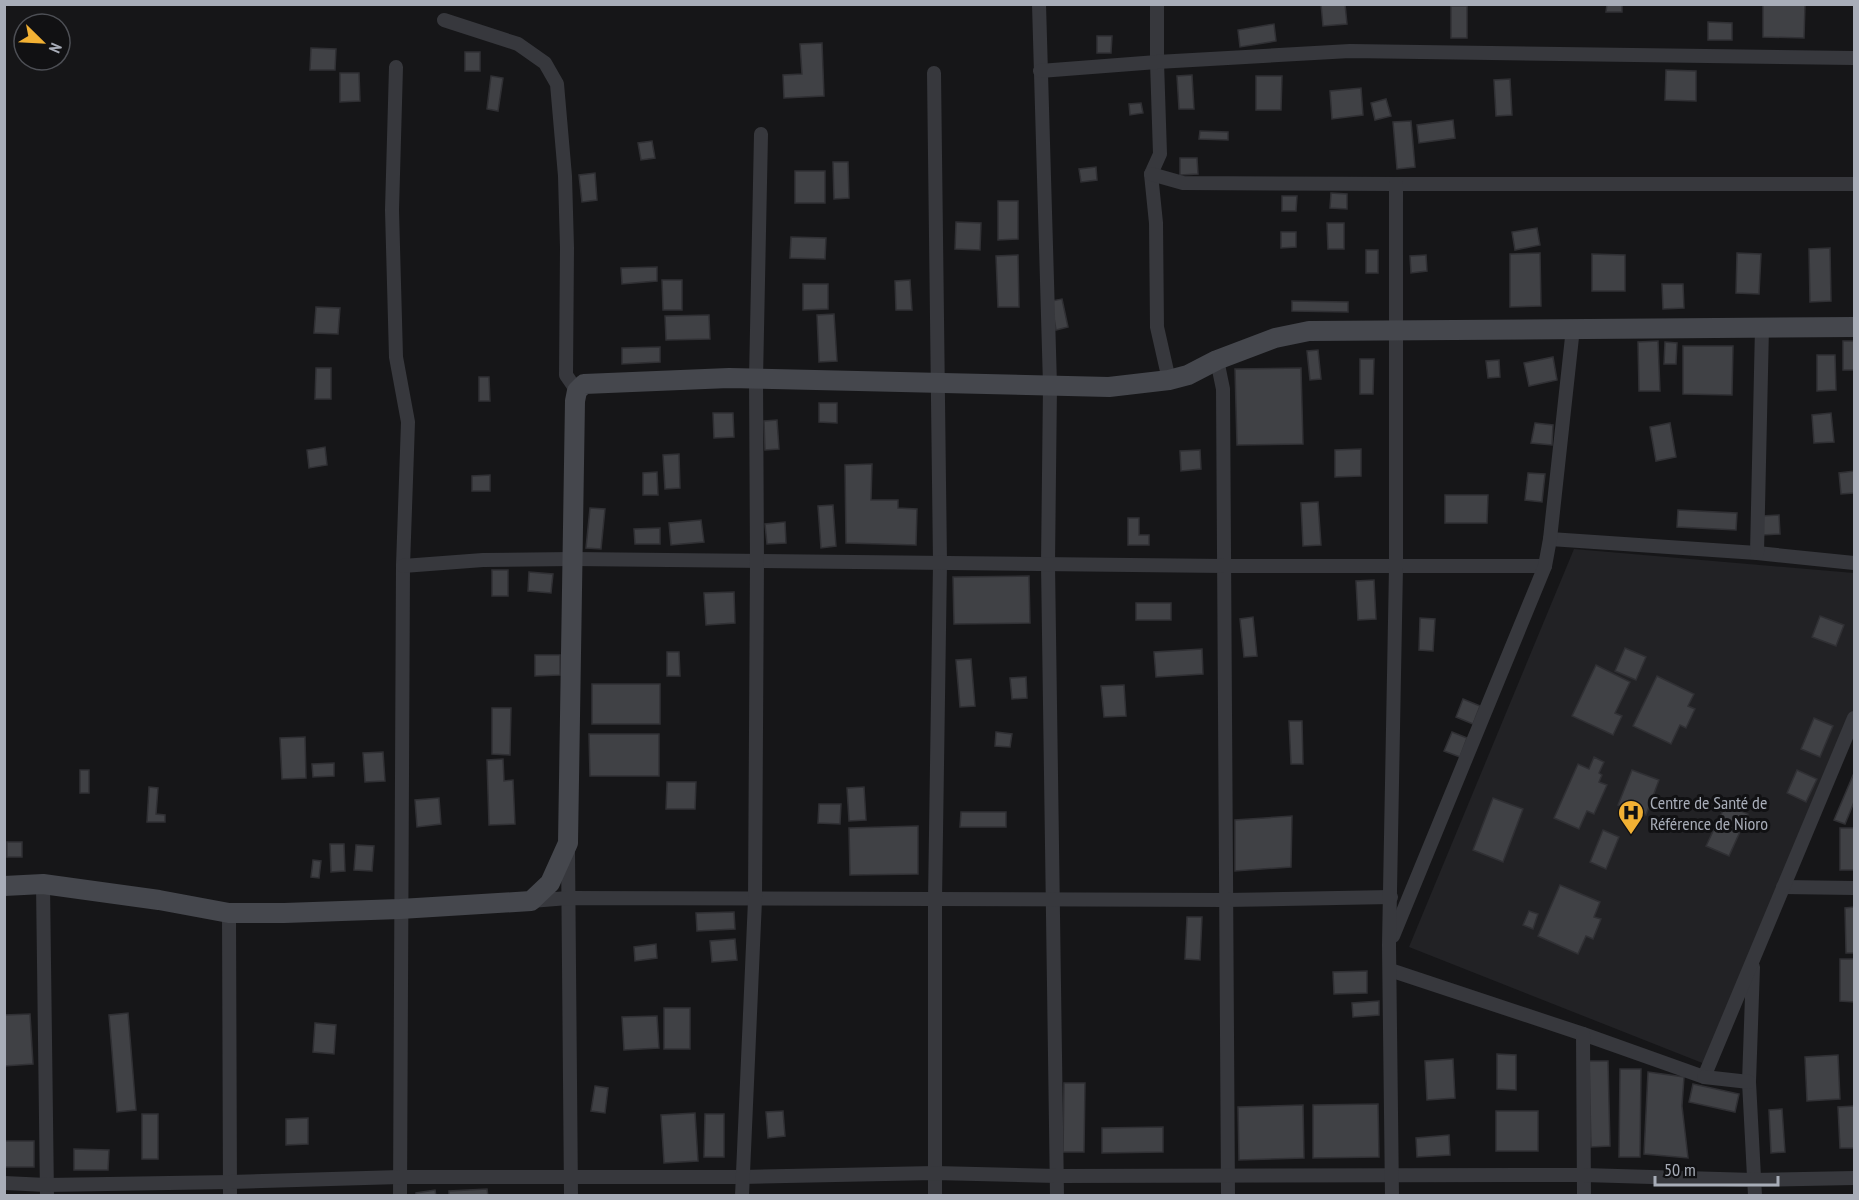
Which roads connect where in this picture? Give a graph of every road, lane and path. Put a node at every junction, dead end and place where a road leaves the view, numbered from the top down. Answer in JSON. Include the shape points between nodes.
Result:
{"nodes":[{"id":1,"x":1038,"y":4,"type":"edge"},
{"id":2,"x":1157,"y":4,"type":"edge"},
{"id":3,"x":444,"y":20,"type":"dead end"},
{"id":4,"x":1854,"y":58,"type":"edge"},
{"id":5,"x":1157,"y":62,"type":"junction"},
{"id":6,"x":396,"y":67,"type":"dead end"},
{"id":7,"x":1040,"y":71,"type":"junction"},
{"id":8,"x":934,"y":73,"type":"dead end"},
{"id":9,"x":761,"y":134,"type":"dead end"},
{"id":10,"x":1151,"y":174,"type":"junction"},
{"id":11,"x":1396,"y":184,"type":"junction"},
{"id":12,"x":1854,"y":184,"type":"edge"},
{"id":13,"x":1762,"y":327,"type":"junction"},
{"id":14,"x":1854,"y":327,"type":"edge"},
{"id":15,"x":1573,"y":328,"type":"junction"},
{"id":16,"x":1396,"y":331,"type":"junction"},
{"id":17,"x":1217,"y":360,"type":"junction"},
{"id":18,"x":756,"y":379,"type":"junction"},
{"id":19,"x":1169,"y":380,"type":"junction"},
{"id":20,"x":937,"y":383,"type":"junction"},
{"id":21,"x":1050,"y":385,"type":"junction"},
{"id":22,"x":577,"y":391,"type":"junction"},
{"id":23,"x":1550,"y":539,"type":"junction"},
{"id":24,"x":1757,"y":553,"type":"junction"},
{"id":25,"x":573,"y":559,"type":"junction"},
{"id":26,"x":757,"y":561,"type":"junction"},
{"id":27,"x":940,"y":563,"type":"junction"},
{"id":28,"x":1854,"y":563,"type":"edge"},
{"id":29,"x":1048,"y":564,"type":"junction"},
{"id":30,"x":403,"y":566,"type":"junction"},
{"id":31,"x":1224,"y":566,"type":"junction"},
{"id":32,"x":1545,"y":566,"type":"junction"},
{"id":33,"x":1396,"y":567,"type":"junction"},
{"id":34,"x":1854,"y":718,"type":"edge"},
{"id":35,"x":568,"y":843,"type":"junction"},
{"id":36,"x":43,"y":884,"type":"junction"},
{"id":37,"x":4,"y":886,"type":"edge"},
{"id":38,"x":1784,"y":887,"type":"junction"},
{"id":39,"x":1854,"y":888,"type":"edge"},
{"id":40,"x":1391,"y":897,"type":"junction"},
{"id":41,"x":568,"y":898,"type":"junction"},
{"id":42,"x":755,"y":900,"type":"junction"},
{"id":43,"x":935,"y":900,"type":"junction"},
{"id":44,"x":1054,"y":900,"type":"junction"},
{"id":45,"x":1226,"y":900,"type":"junction"},
{"id":46,"x":531,"y":901,"type":"junction"},
{"id":47,"x":400,"y":909,"type":"junction"},
{"id":48,"x":229,"y":913,"type":"junction"},
{"id":49,"x":1389,"y":945,"type":"junction"},
{"id":50,"x":1753,"y":959,"type":"junction"},
{"id":51,"x":1390,"y":970,"type":"junction"},
{"id":52,"x":1583,"y":1034,"type":"junction"},
{"id":53,"x":1704,"y":1077,"type":"junction"},
{"id":54,"x":1749,"y":1082,"type":"junction"},
{"id":55,"x":935,"y":1173,"type":"junction"},
{"id":56,"x":1390,"y":1175,"type":"junction"},
{"id":57,"x":1057,"y":1176,"type":"junction"},
{"id":58,"x":1228,"y":1176,"type":"junction"},
{"id":59,"x":1584,"y":1176,"type":"junction"},
{"id":60,"x":400,"y":1177,"type":"junction"},
{"id":61,"x":742,"y":1177,"type":"junction"},
{"id":62,"x":571,"y":1178,"type":"junction"},
{"id":63,"x":1854,"y":1178,"type":"edge"},
{"id":64,"x":1753,"y":1180,"type":"junction"},
{"id":65,"x":4,"y":1184,"type":"edge"},
{"id":66,"x":230,"y":1189,"type":"edge"},
{"id":67,"x":47,"y":1190,"type":"edge"},
{"id":68,"x":400,"y":1196,"type":"edge"},
{"id":69,"x":571,"y":1196,"type":"edge"},
{"id":70,"x":742,"y":1196,"type":"edge"},
{"id":71,"x":935,"y":1196,"type":"edge"},
{"id":72,"x":1057,"y":1196,"type":"edge"},
{"id":73,"x":1228,"y":1196,"type":"edge"},
{"id":74,"x":1392,"y":1196,"type":"edge"},
{"id":75,"x":1584,"y":1196,"type":"edge"},
{"id":76,"x":1755,"y":1196,"type":"edge"}],
"edges":[{"from":1,"to":7,"type":"street"},
{"from":2,"to":5,"type":"street"},
{"from":3,"to":22,"type":"street","via":[[518,44],[545,63],[557,84],[567,228],[566,375]]},
{"from":4,"to":5,"type":"street","via":[[1350,51]]},
{"from":5,"to":7,"type":"street"},
{"from":5,"to":10,"type":"street","via":[[1160,154]]},
{"from":6,"to":30,"type":"street","via":[[392,210],[396,357],[408,422]]},
{"from":7,"to":21,"type":"street"},
{"from":8,"to":20,"type":"street"},
{"from":9,"to":18,"type":"street"},
{"from":10,"to":11,"type":"street","via":[[1183,183]]},
{"from":10,"to":19,"type":"street","via":[[1156,223],[1157,327]]},
{"from":11,"to":12,"type":"street"},
{"from":11,"to":16,"type":"street"},
{"from":13,"to":14,"type":"street"},
{"from":13,"to":15,"type":"street"},
{"from":13,"to":24,"type":"street"},
{"from":15,"to":16,"type":"street"},
{"from":15,"to":23,"type":"street"},
{"from":16,"to":17,"type":"street","via":[[1309,331],[1275,338]]},
{"from":16,"to":33,"type":"street"},
{"from":17,"to":19,"type":"street"},
{"from":17,"to":31,"type":"street","via":[[1224,389]]},
{"from":18,"to":20,"type":"street"},
{"from":18,"to":22,"type":"street","via":[[584,384]]},
{"from":18,"to":26,"type":"street"},
{"from":19,"to":21,"type":"street","via":[[1109,387]]},
{"from":20,"to":21,"type":"street"},
{"from":20,"to":27,"type":"street"},
{"from":21,"to":29,"type":"street"},
{"from":22,"to":25,"type":"street"},
{"from":23,"to":24,"type":"street"},
{"from":23,"to":32,"type":"street"},
{"from":24,"to":28,"type":"street"},
{"from":25,"to":26,"type":"street"},
{"from":25,"to":30,"type":"street"},
{"from":25,"to":35,"type":"street"},
{"from":26,"to":27,"type":"street"},
{"from":26,"to":42,"type":"street"},
{"from":27,"to":29,"type":"street"},
{"from":27,"to":43,"type":"street"},
{"from":29,"to":31,"type":"street"},
{"from":29,"to":44,"type":"street"},
{"from":30,"to":47,"type":"street"},
{"from":31,"to":33,"type":"street"},
{"from":31,"to":45,"type":"street"},
{"from":32,"to":33,"type":"street"},
{"from":32,"to":49,"type":"street"},
{"from":33,"to":40,"type":"street"},
{"from":34,"to":38,"type":"street"},
{"from":35,"to":41,"type":"street"},
{"from":35,"to":46,"type":"street","via":[[550,883]]},
{"from":36,"to":37,"type":"street"},
{"from":36,"to":48,"type":"street"},
{"from":36,"to":67,"type":"street"},
{"from":38,"to":39,"type":"street"},
{"from":38,"to":50,"type":"street"},
{"from":40,"to":45,"type":"street"},
{"from":40,"to":49,"type":"street"},
{"from":41,"to":42,"type":"street"},
{"from":41,"to":46,"type":"street"},
{"from":41,"to":62,"type":"street"},
{"from":42,"to":43,"type":"street"},
{"from":42,"to":61,"type":"street"},
{"from":43,"to":44,"type":"street"},
{"from":43,"to":55,"type":"street"},
{"from":44,"to":45,"type":"street"},
{"from":44,"to":57,"type":"street"},
{"from":45,"to":58,"type":"street"},
{"from":46,"to":47,"type":"street"},
{"from":47,"to":48,"type":"street"},
{"from":47,"to":60,"type":"street"},
{"from":48,"to":66,"type":"street"},
{"from":49,"to":51,"type":"street"},
{"from":50,"to":53,"type":"street"},
{"from":50,"to":54,"type":"street"},
{"from":51,"to":52,"type":"street"},
{"from":51,"to":56,"type":"street"},
{"from":52,"to":53,"type":"street"},
{"from":52,"to":59,"type":"street"},
{"from":53,"to":54,"type":"street"},
{"from":54,"to":64,"type":"street"},
{"from":55,"to":57,"type":"street"},
{"from":55,"to":61,"type":"street"},
{"from":55,"to":71,"type":"street"},
{"from":56,"to":58,"type":"street"},
{"from":56,"to":59,"type":"street"},
{"from":56,"to":74,"type":"street"},
{"from":57,"to":58,"type":"street"},
{"from":57,"to":72,"type":"street"},
{"from":58,"to":73,"type":"street"},
{"from":59,"to":64,"type":"street"},
{"from":59,"to":75,"type":"street"},
{"from":60,"to":62,"type":"street"},
{"from":60,"to":66,"type":"street"},
{"from":60,"to":68,"type":"street"},
{"from":61,"to":62,"type":"street"},
{"from":61,"to":70,"type":"street"},
{"from":62,"to":69,"type":"street"},
{"from":63,"to":64,"type":"street"},
{"from":64,"to":76,"type":"street"},
{"from":65,"to":67,"type":"street"},
{"from":66,"to":67,"type":"street"}]}
